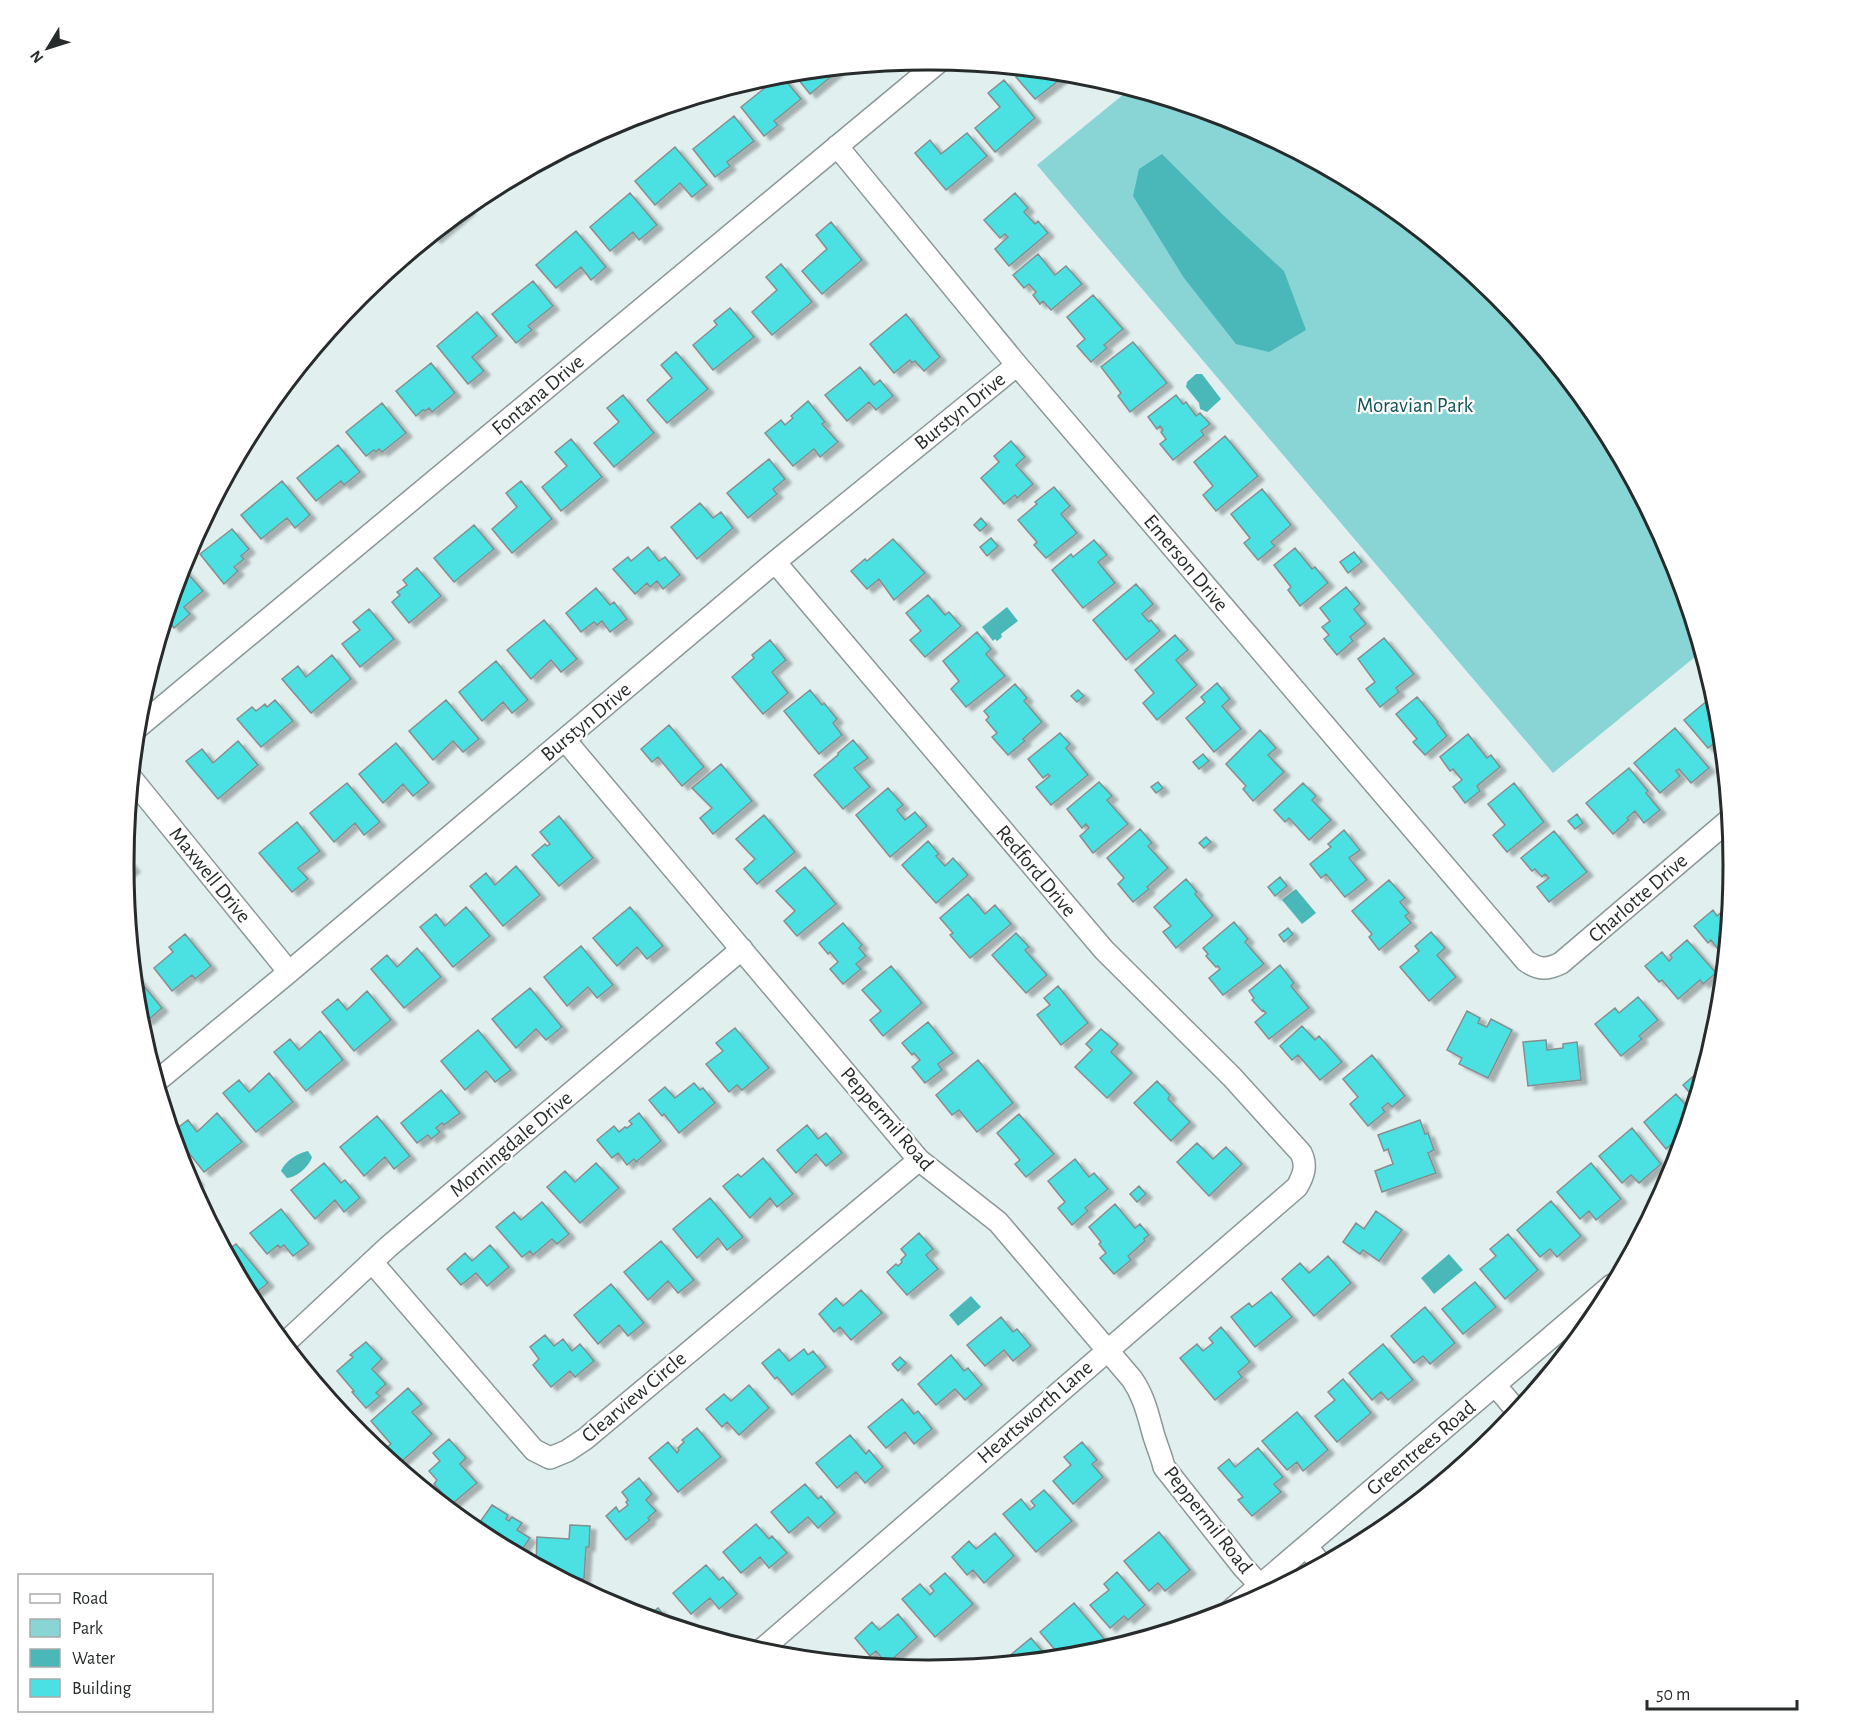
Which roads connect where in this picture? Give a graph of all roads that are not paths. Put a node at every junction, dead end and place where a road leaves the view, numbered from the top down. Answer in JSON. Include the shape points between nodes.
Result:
{"nodes":[{"id":1,"x":929,"y":70,"type":"edge"},
{"id":2,"x":837,"y":146,"type":"junction"},
{"id":3,"x":1017,"y":365,"type":"junction"},
{"id":4,"x":775,"y":562,"type":"junction"},
{"id":5,"x":148,"y":719,"type":"edge"},
{"id":6,"x":565,"y":740,"type":"junction"},
{"id":7,"x":139,"y":787,"type":"edge"},
{"id":8,"x":1722,"y":826,"type":"edge"},
{"id":9,"x":742,"y":950,"type":"junction"},
{"id":10,"x":1543,"y":969,"type":"joint"},
{"id":11,"x":289,"y":972,"type":"junction"},
{"id":12,"x":163,"y":1076,"type":"edge"},
{"id":13,"x":919,"y":1160,"type":"junction"},
{"id":14,"x":1304,"y":1170,"type":"joint"},
{"id":15,"x":372,"y":1262,"type":"junction"},
{"id":16,"x":1591,"y":1303,"type":"edge"},
{"id":17,"x":290,"y":1338,"type":"edge"},
{"id":18,"x":1107,"y":1350,"type":"junction"},
{"id":19,"x":1495,"y":1385,"type":"junction"},
{"id":20,"x":1511,"y":1404,"type":"edge"},
{"id":21,"x":1306,"y":1546,"type":"junction"},
{"id":22,"x":1317,"y":1558,"type":"edge"},
{"id":23,"x":1260,"y":1586,"type":"junction"},
{"id":24,"x":1258,"y":1588,"type":"edge"},
{"id":25,"x":769,"y":1643,"type":"edge"}],
"edges":[{"from":1,"to":2,"type":"street","name":"Fontana Drive"},
{"from":2,"to":3,"type":"street","name":"Emerson Drive"},
{"from":2,"to":5,"type":"street","name":"Fontana Drive"},
{"from":3,"to":4,"type":"street","name":"Burstyn Drive"},
{"from":3,"to":10,"type":"street","name":"Emerson Drive","via":[[1526,961]]},
{"from":4,"to":6,"type":"street","name":"Burstyn Drive"},
{"from":4,"to":14,"type":"street","name":"Redford Drive","via":[[1104,950],[1232,1077],[1301,1153]]},
{"from":6,"to":9,"type":"street","name":"Peppermil Road"},
{"from":6,"to":11,"type":"street","name":"Burstyn Drive"},
{"from":7,"to":11,"type":"street","name":"Maxwell Drive"},
{"from":8,"to":10,"type":"street","name":"Charlotte Drive","via":[[1561,963]]},
{"from":9,"to":13,"type":"street","name":"Peppermil Road"},
{"from":9,"to":15,"type":"street","name":"Morningdale Drive"},
{"from":11,"to":12,"type":"street","name":"Burstyn Drive"},
{"from":13,"to":15,"type":"street","name":"Clearview Circle","via":[[585,1439],[550,1458],[534,1450]]},
{"from":13,"to":18,"type":"street","name":"Peppermil Road","via":[[998,1222]]},
{"from":14,"to":18,"type":"street","name":"Heartsworth Lane","via":[[1297,1187]]},
{"from":15,"to":17,"type":"street","name":"Morningdale Drive"},
{"from":16,"to":19,"type":"street","name":"Greentrees Road"},
{"from":18,"to":23,"type":"street","name":"Peppermil Road","via":[[1140,1390],[1164,1467]]},
{"from":18,"to":25,"type":"street","name":"Heartsworth Lane"},
{"from":19,"to":20,"type":"street"},
{"from":19,"to":21,"type":"street","name":"Greentrees Road"},
{"from":21,"to":22,"type":"street"},
{"from":21,"to":23,"type":"street","name":"Greentrees Road"},
{"from":23,"to":24,"type":"street","name":"Greentrees Road"}]}
